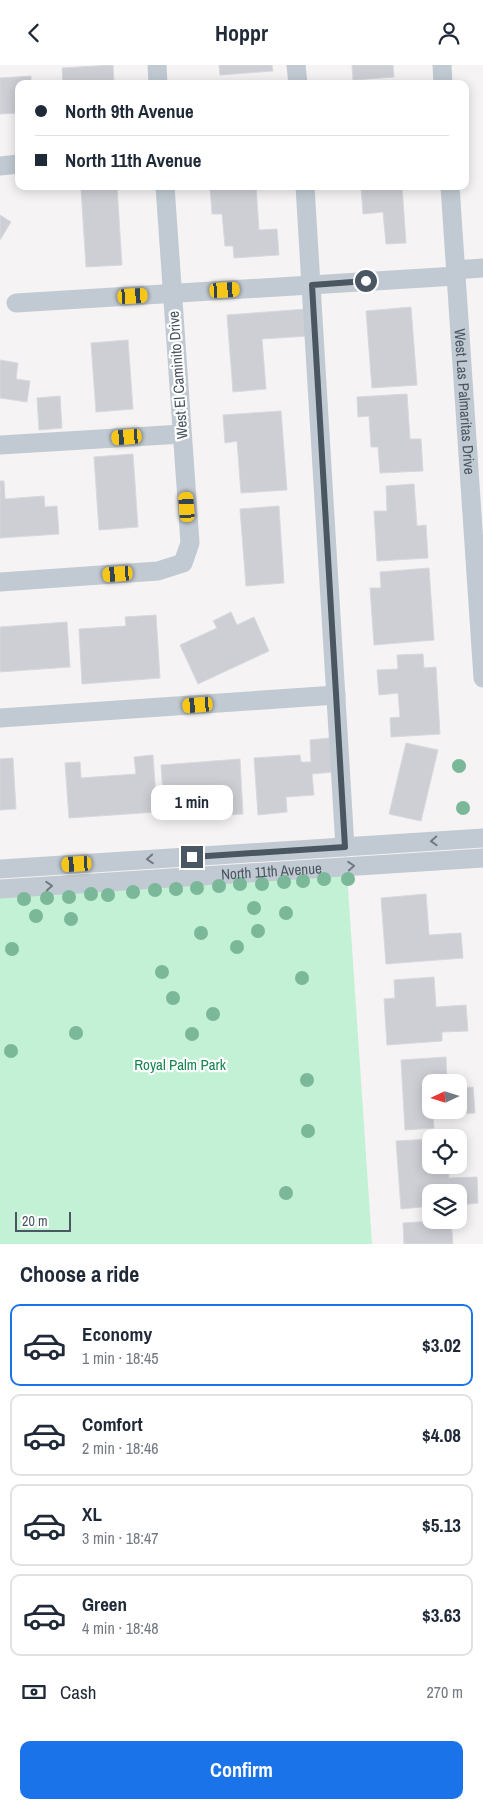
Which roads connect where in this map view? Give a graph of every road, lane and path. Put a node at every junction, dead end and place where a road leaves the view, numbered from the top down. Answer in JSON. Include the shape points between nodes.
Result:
{"nodes":[{"id":1,"x":157,"y":65,"type":"edge"},
{"id":2,"x":296,"y":65,"type":"edge"},
{"id":3,"x":442,"y":65,"type":"edge"},
{"id":4,"x":158,"y":80,"type":"edge"},
{"id":5,"x":298,"y":80,"type":"edge"},
{"id":6,"x":443,"y":80,"type":"edge"},
{"id":7,"x":0,"y":165,"type":"edge"},
{"id":8,"x":15,"y":165,"type":"edge"},
{"id":9,"x":165,"y":190,"type":"edge"},
{"id":10,"x":305,"y":190,"type":"edge"},
{"id":11,"x":450,"y":190,"type":"edge"},
{"id":12,"x":483,"y":268,"type":"edge"},
{"id":13,"x":455,"y":273,"type":"junction"},
{"id":14,"x":312,"y":285,"type":"junction"},
{"id":15,"x":172,"y":293,"type":"junction"},
{"id":16,"x":16,"y":303,"type":"dead end"},
{"id":17,"x":182,"y":434,"type":"junction"},
{"id":18,"x":0,"y":445,"type":"edge"},
{"id":19,"x":0,"y":582,"type":"edge"},
{"id":20,"x":483,"y":678,"type":"edge"},
{"id":21,"x":336,"y":695,"type":"junction"},
{"id":22,"x":0,"y":718,"type":"edge"},
{"id":23,"x":483,"y":838,"type":"edge"},
{"id":24,"x":345,"y":847,"type":"junction"},
{"id":25,"x":483,"y":858,"type":"edge"},
{"id":26,"x":0,"y":869,"type":"edge"},
{"id":27,"x":0,"y":889,"type":"edge"}],
"edges":[{"from":1,"to":4,"type":"street"},
{"from":2,"to":5,"type":"street"},
{"from":3,"to":6,"type":"street"},
{"from":7,"to":8,"type":"street"},
{"from":9,"to":15,"type":"street","name":"West El Caminito Drive"},
{"from":10,"to":14,"type":"street"},
{"from":11,"to":13,"type":"street","name":"West Las Palmaritas Drive"},
{"from":12,"to":13,"type":"street"},
{"from":13,"to":14,"type":"street"},
{"from":13,"to":20,"type":"street","name":"West Las Palmaritas Drive"},
{"from":14,"to":15,"type":"street"},
{"from":14,"to":21,"type":"street"},
{"from":15,"to":16,"type":"street"},
{"from":15,"to":17,"type":"street","name":"West El Caminito Drive"},
{"from":17,"to":18,"type":"street"},
{"from":17,"to":19,"type":"street","name":"West El Caminito Drive","via":[[190,543],[184,563],[158,571]]},
{"from":21,"to":22,"type":"street"},
{"from":21,"to":24,"type":"street"},
{"from":23,"to":24,"type":"street","name":"North 11th Avenue","one_way":true},
{"from":24,"to":26,"type":"street","name":"North 11th Avenue","one_way":true},
{"from":27,"to":25,"type":"street","name":"North 11th Avenue","one_way":true}]}
